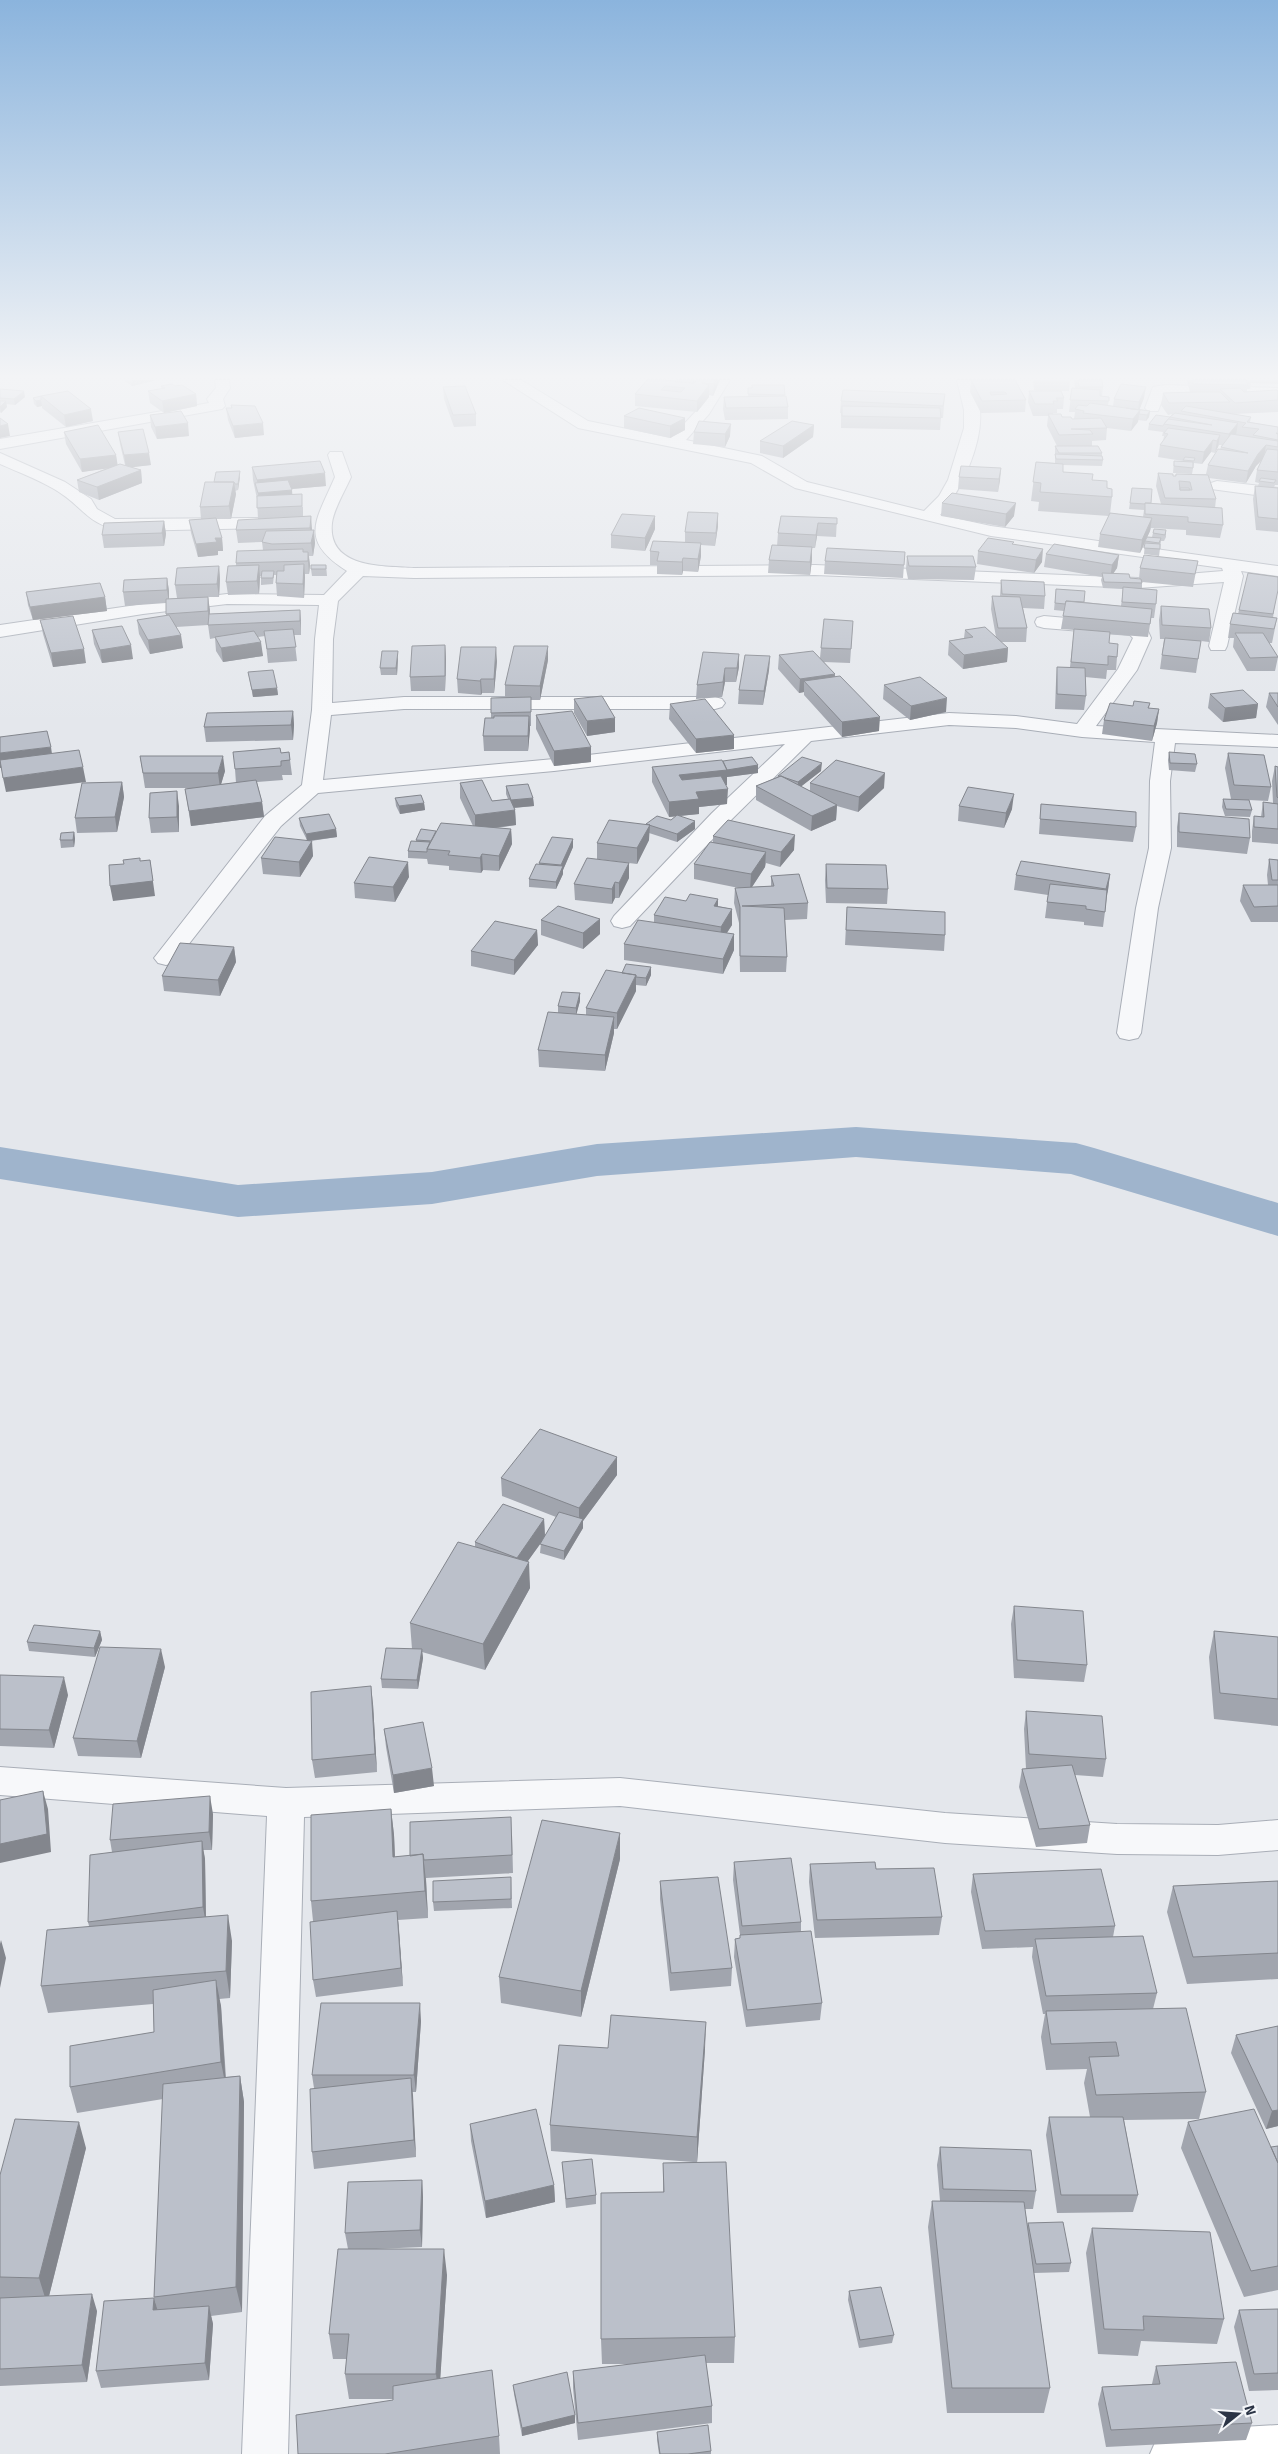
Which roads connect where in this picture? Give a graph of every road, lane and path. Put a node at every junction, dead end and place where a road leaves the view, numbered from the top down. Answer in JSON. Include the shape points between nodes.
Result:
{"nodes":[{"id":1,"x":73,"y":495,"type":"edge"},
{"id":2,"x":336,"y":495,"type":"edge"},
{"id":3,"x":839,"y":495,"type":"edge"},
{"id":4,"x":948,"y":495,"type":"edge"},
{"id":5,"x":928,"y":517,"type":"junction"},
{"id":6,"x":324,"y":522,"type":"junction"},
{"id":7,"x":358,"y":570,"type":"junction"},
{"id":8,"x":1232,"y":571,"type":"junction"},
{"id":9,"x":1278,"y":571,"type":"edge"},
{"id":10,"x":329,"y":600,"type":"junction"},
{"id":11,"x":1044,"y":622,"type":"dead end"},
{"id":12,"x":0,"y":631,"type":"edge"},
{"id":13,"x":1218,"y":646,"type":"dead end"},
{"id":14,"x":715,"y":703,"type":"dead end"},
{"id":15,"x":322,"y":710,"type":"junction"},
{"id":16,"x":1082,"y":731,"type":"junction"},
{"id":17,"x":804,"y":737,"type":"junction"},
{"id":18,"x":1166,"y":737,"type":"junction"},
{"id":19,"x":1278,"y":741,"type":"edge"},
{"id":20,"x":312,"y":787,"type":"junction"},
{"id":21,"x":622,"y":921,"type":"dead end"},
{"id":22,"x":166,"y":958,"type":"dead end"},
{"id":23,"x":1129,"y":1033,"type":"dead end"},
{"id":24,"x":0,"y":1780,"type":"edge"},
{"id":25,"x":286,"y":1803,"type":"junction"},
{"id":26,"x":1278,"y":1835,"type":"edge"},
{"id":27,"x":1278,"y":2448,"type":"edge"},
{"id":28,"x":265,"y":2454,"type":"edge"},
{"id":29,"x":1173,"y":2454,"type":"edge"}],
"edges":[{"from":1,"to":6,"type":"street","via":[[110,524],[126,526]]},
{"from":2,"to":6,"type":"street"},
{"from":3,"to":5,"type":"street"},
{"from":4,"to":5,"type":"street"},
{"from":5,"to":8,"type":"street","via":[[991,531]]},
{"from":6,"to":7,"type":"street","via":[[324,541],[337,558]]},
{"from":7,"to":8,"type":"street","via":[[414,573],[815,570],[1138,583]]},
{"from":7,"to":10,"type":"street"},
{"from":8,"to":9,"type":"street"},
{"from":8,"to":13,"type":"street"},
{"from":10,"to":12,"type":"street","via":[[227,599],[143,608]]},
{"from":10,"to":15,"type":"street","via":[[324,639]]},
{"from":11,"to":16,"type":"street","via":[[1134,630],[1142,638],[1127,670]]},
{"from":14,"to":15,"type":"street","via":[[404,703]]},
{"from":15,"to":20,"type":"street"},
{"from":16,"to":17,"type":"street","via":[[1016,722],[949,719]]},
{"from":16,"to":18,"type":"street"},
{"from":17,"to":20,"type":"street","via":[[554,765]]},
{"from":17,"to":21,"type":"street","via":[[720,818]]},
{"from":18,"to":19,"type":"street"},
{"from":18,"to":23,"type":"street","via":[[1160,781],[1160,848],[1147,908]]},
{"from":20,"to":22,"type":"street","via":[[273,820]]},
{"from":24,"to":25,"type":"street"},
{"from":25,"to":26,"type":"street","via":[[620,1792],[945,1828],[1117,1839],[1218,1840]]},
{"from":25,"to":28,"type":"street"},
{"from":27,"to":29,"type":"street"}]}
